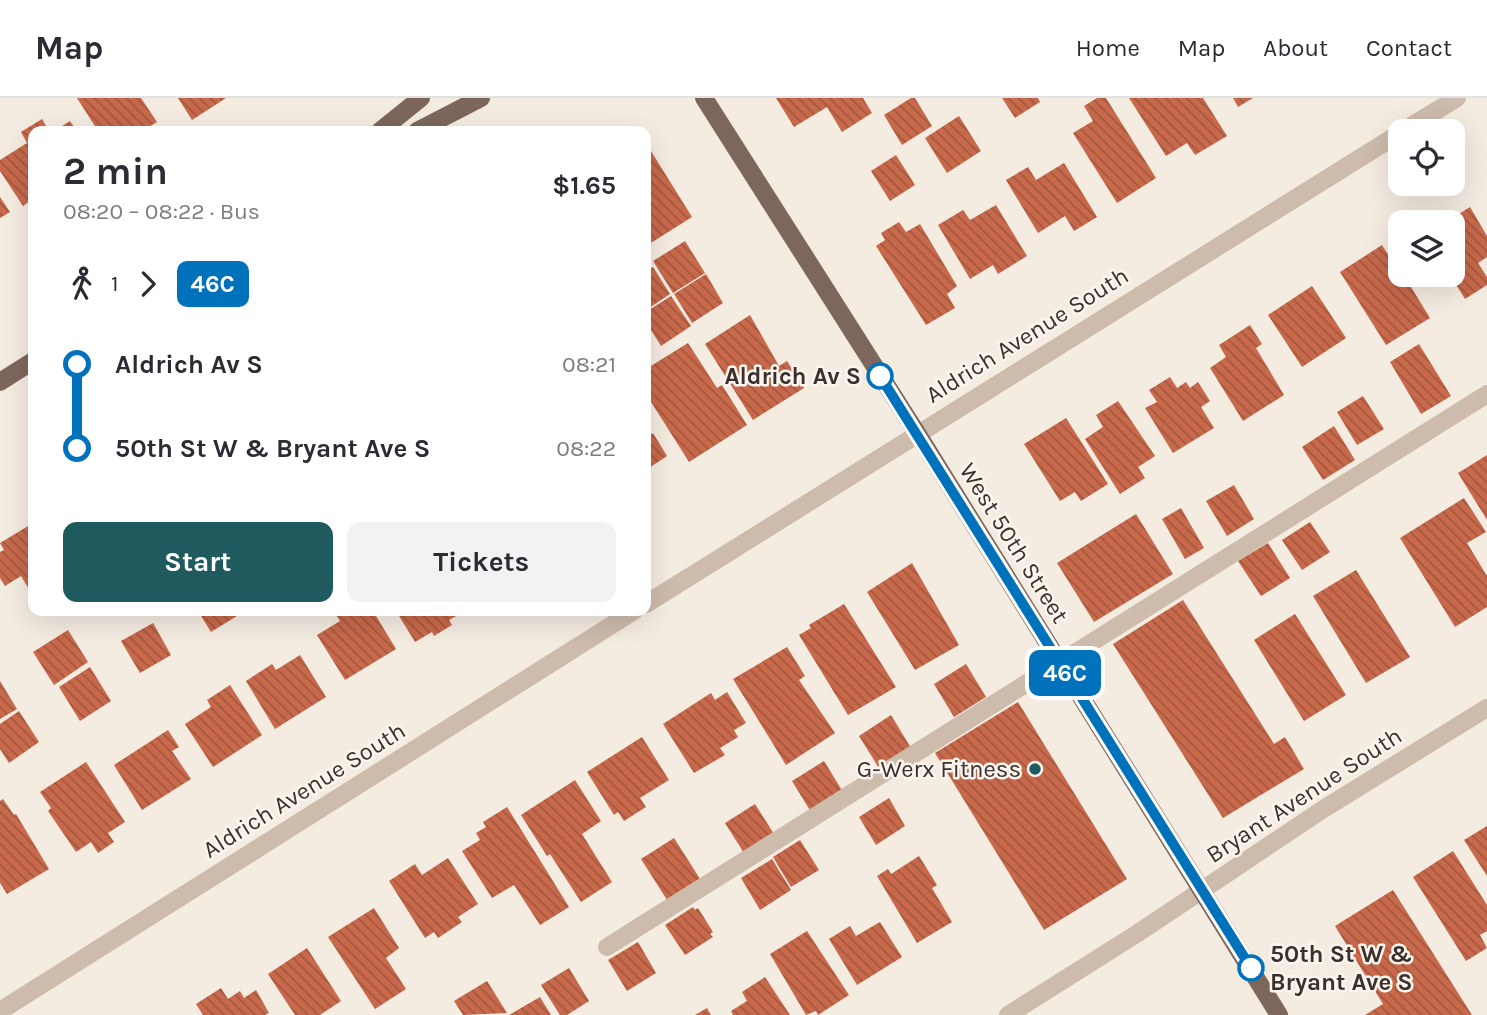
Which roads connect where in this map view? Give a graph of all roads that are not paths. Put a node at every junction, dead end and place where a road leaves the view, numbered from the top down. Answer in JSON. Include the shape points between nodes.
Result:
{"nodes":[{"id":1,"x":421,"y":98,"type":"edge"},
{"id":2,"x":481,"y":98,"type":"edge"},
{"id":3,"x":704,"y":98,"type":"edge"},
{"id":4,"x":1457,"y":98,"type":"edge"},
{"id":5,"x":1422,"y":119,"type":"edge"},
{"id":6,"x":386,"y":126,"type":"edge"},
{"id":7,"x":426,"y":126,"type":"edge"},
{"id":8,"x":1388,"y":140,"type":"edge"},
{"id":9,"x":28,"y":364,"type":"edge"},
{"id":10,"x":0,"y":382,"type":"edge"},
{"id":11,"x":1487,"y":394,"type":"edge"},
{"id":12,"x":917,"y":433,"type":"junction"},
{"id":13,"x":651,"y":601,"type":"edge"},
{"id":14,"x":626,"y":616,"type":"edge"},
{"id":15,"x":1059,"y":663,"type":"junction"},
{"id":16,"x":1487,"y":708,"type":"edge"},
{"id":17,"x":1202,"y":890,"type":"junction"},
{"id":18,"x":607,"y":947,"type":"dead end"},
{"id":19,"x":4,"y":1008,"type":"edge"},
{"id":20,"x":1008,"y":1015,"type":"edge"},
{"id":21,"x":1279,"y":1015,"type":"edge"}],
"edges":[{"from":1,"to":6,"type":"main road"},
{"from":2,"to":7,"type":"main road"},
{"from":3,"to":12,"type":"main road","name":"West 50th Street"},
{"from":4,"to":5,"type":"street","name":"Aldrich Avenue South"},
{"from":8,"to":12,"type":"street","name":"Aldrich Avenue South"},
{"from":9,"to":10,"type":"main road"},
{"from":11,"to":15,"type":"street"},
{"from":12,"to":13,"type":"street","name":"Aldrich Avenue South"},
{"from":12,"to":15,"type":"main road","name":"West 50th Street"},
{"from":14,"to":19,"type":"street","name":"Aldrich Avenue South"},
{"from":15,"to":17,"type":"main road","name":"West 50th Street"},
{"from":15,"to":18,"type":"street"},
{"from":16,"to":17,"type":"street","name":"Bryant Avenue South"},
{"from":17,"to":20,"type":"street","name":"Bryant Avenue South"},
{"from":17,"to":21,"type":"main road","name":"West 50th Street"}]}
